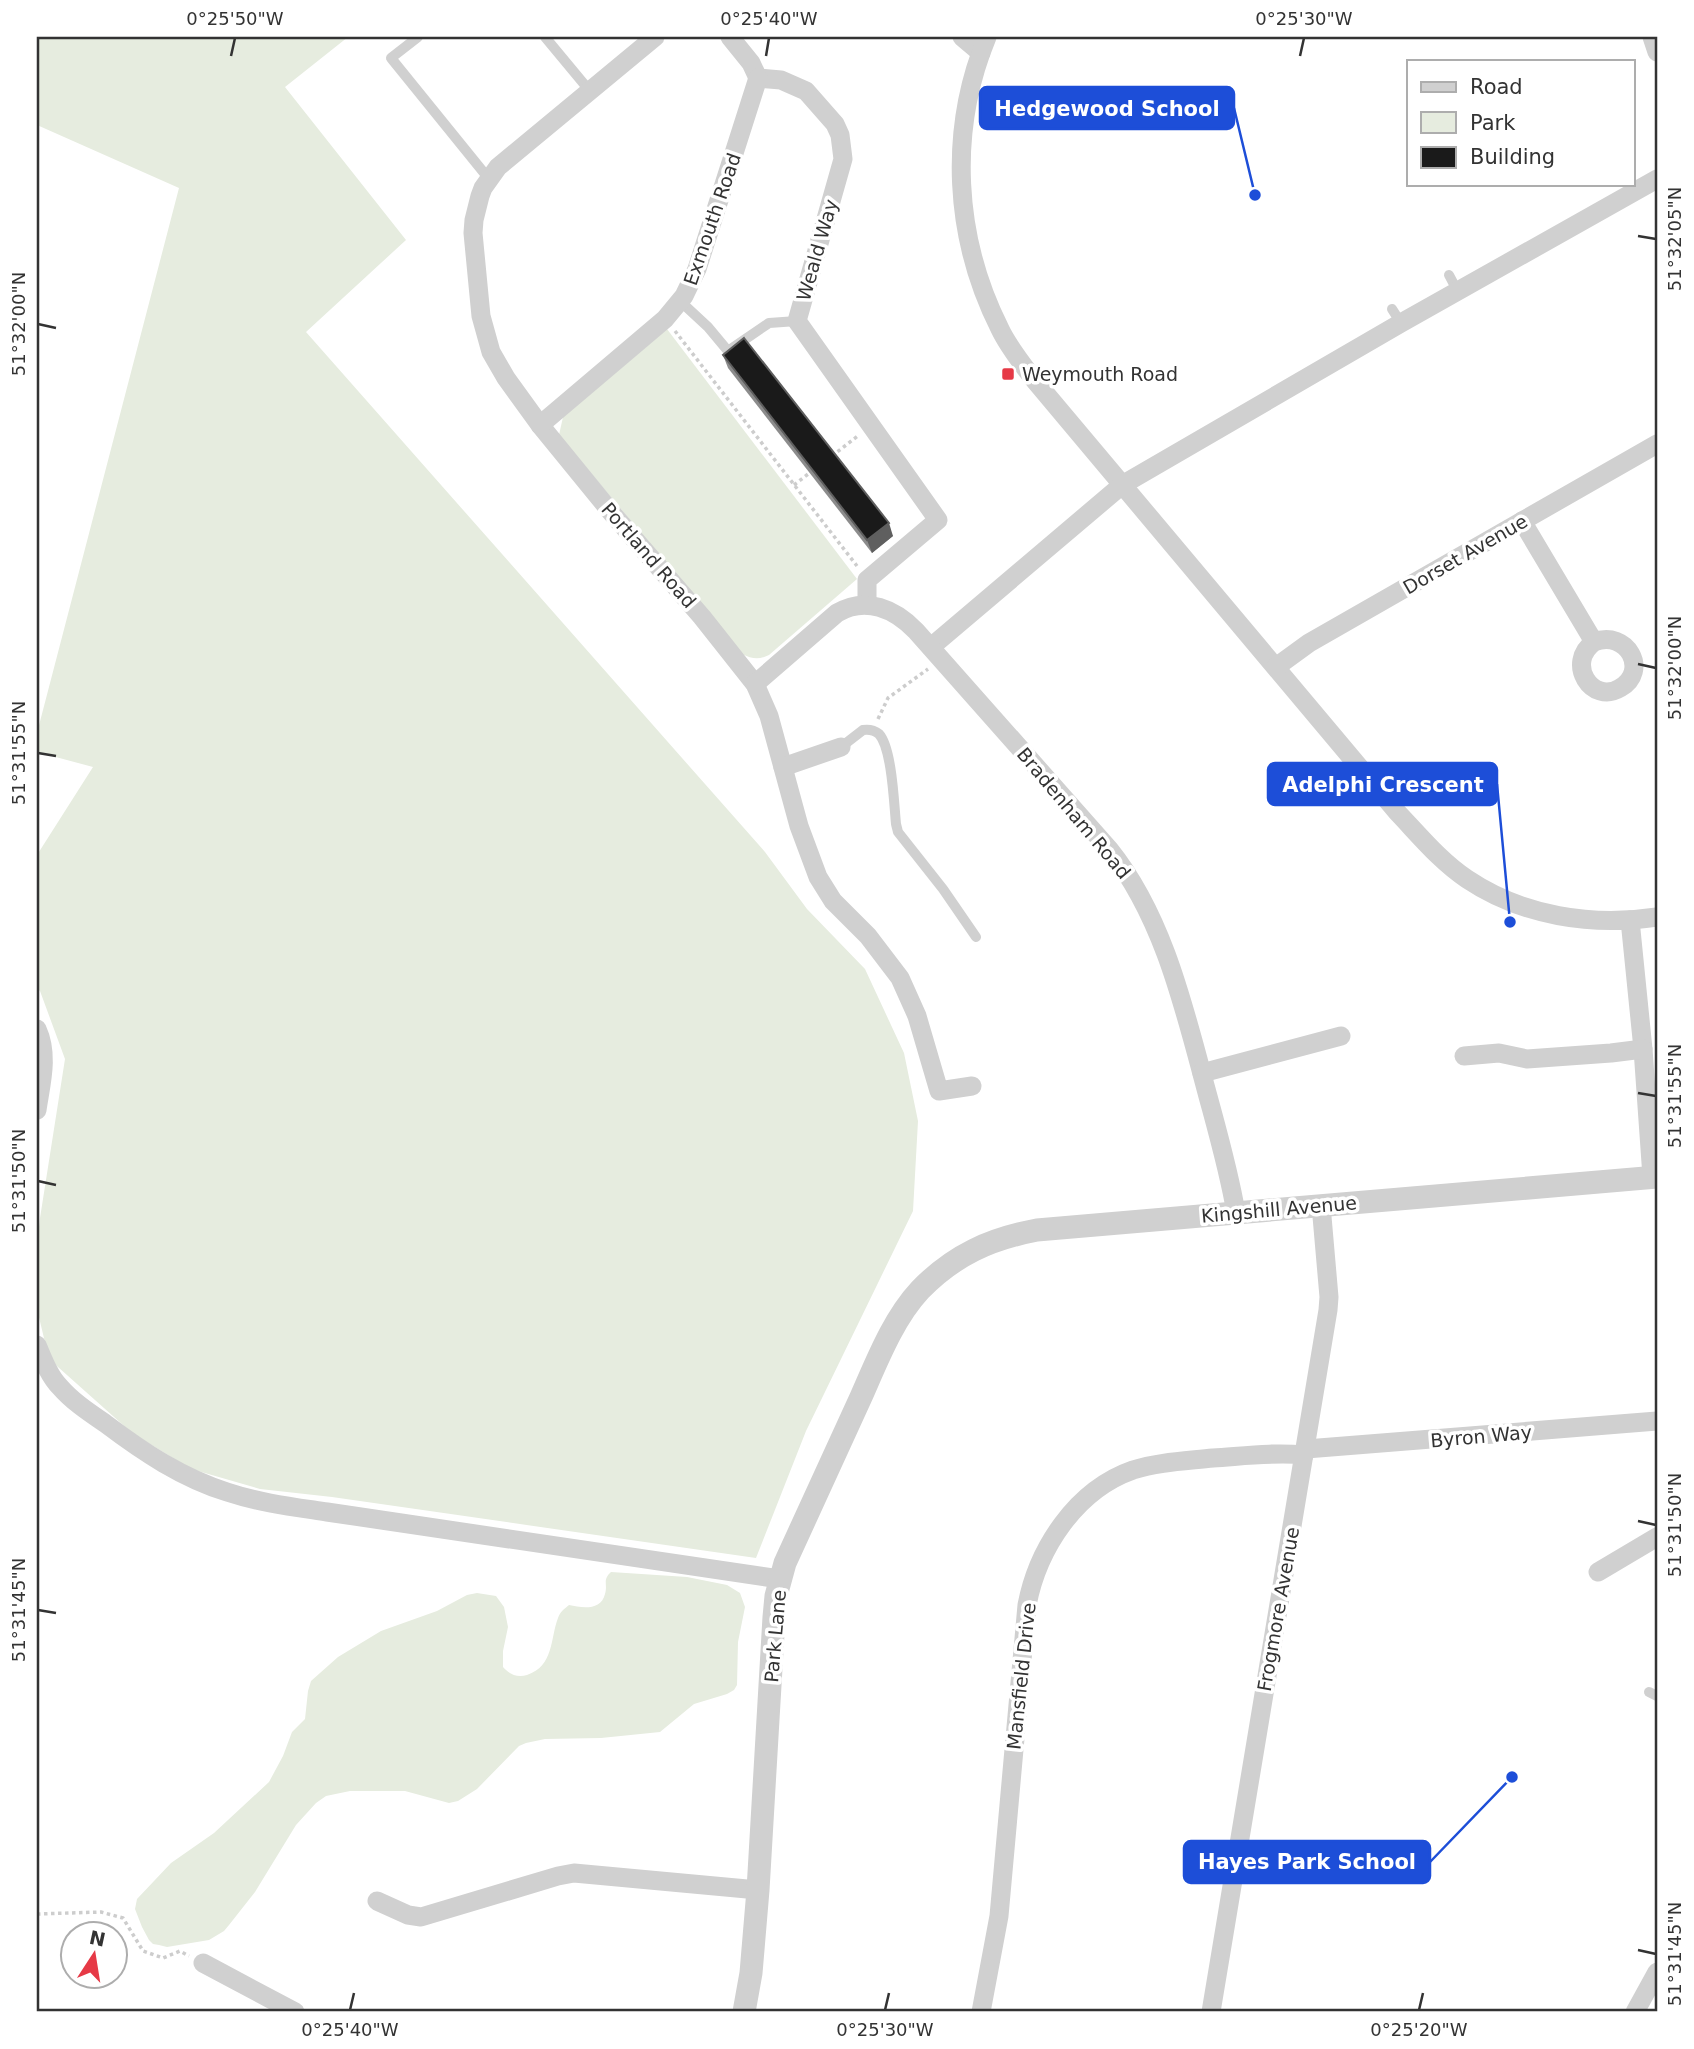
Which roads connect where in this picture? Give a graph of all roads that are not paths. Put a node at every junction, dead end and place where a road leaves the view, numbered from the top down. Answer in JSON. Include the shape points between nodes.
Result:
{"nodes":[{"id":1,"x":418,"y":37,"type":"edge"},
{"id":2,"x":545,"y":37,"type":"edge"},
{"id":3,"x":655,"y":37,"type":"edge"},
{"id":4,"x":730,"y":37,"type":"edge"},
{"id":5,"x":962,"y":37,"type":"edge"},
{"id":6,"x":1652,"y":37,"type":"edge"},
{"id":7,"x":984,"y":45,"type":"edge"},
{"id":8,"x":1657,"y":52,"type":"edge"},
{"id":9,"x":758,"y":78,"type":"junction"},
{"id":10,"x":589,"y":90,"type":"junction"},
{"id":11,"x":489,"y":179,"type":"junction"},
{"id":12,"x":1657,"y":179,"type":"edge"},
{"id":13,"x":1448,"y":275,"type":"dead end"},
{"id":14,"x":1458,"y":292,"type":"junction"},
{"id":15,"x":680,"y":301,"type":"junction"},
{"id":16,"x":797,"y":321,"type":"junction"},
{"id":17,"x":540,"y":425,"type":"junction"},
{"id":18,"x":1657,"y":444,"type":"edge"},
{"id":19,"x":1122,"y":485,"type":"junction"},
{"id":20,"x":1522,"y":521,"type":"junction"},
{"id":21,"x":867,"y":605,"type":"junction"},
{"id":22,"x":1594,"y":642,"type":"dead end"},
{"id":23,"x":936,"y":653,"type":"junction"},
{"id":24,"x":1276,"y":667,"type":"junction"},
{"id":25,"x":755,"y":684,"type":"junction"},
{"id":26,"x":841,"y":747,"type":"joint"},
{"id":27,"x":783,"y":767,"type":"junction"},
{"id":28,"x":1657,"y":917,"type":"edge"},
{"id":29,"x":1630,"y":920,"type":"junction"},
{"id":30,"x":976,"y":937,"type":"dead end"},
{"id":31,"x":37,"y":1029,"type":"edge"},
{"id":32,"x":1340,"y":1036,"type":"dead end"},
{"id":33,"x":1649,"y":1048,"type":"junction"},
{"id":34,"x":1464,"y":1056,"type":"dead end"},
{"id":35,"x":1202,"y":1073,"type":"junction"},
{"id":36,"x":972,"y":1086,"type":"dead end"},
{"id":37,"x":37,"y":1110,"type":"edge"},
{"id":38,"x":1655,"y":1177,"type":"edge"},
{"id":39,"x":1321,"y":1205,"type":"junction"},
{"id":40,"x":1236,"y":1213,"type":"junction"},
{"id":41,"x":919,"y":1292,"type":"joint"},
{"id":42,"x":37,"y":1345,"type":"edge"},
{"id":43,"x":1657,"y":1421,"type":"edge"},
{"id":44,"x":1305,"y":1452,"type":"junction"},
{"id":45,"x":1657,"y":1538,"type":"edge"},
{"id":46,"x":1598,"y":1572,"type":"dead end"},
{"id":47,"x":780,"y":1579,"type":"junction"},
{"id":48,"x":758,"y":1889,"type":"junction"},
{"id":49,"x":377,"y":1901,"type":"dead end"},
{"id":50,"x":203,"y":1963,"type":"road end"},
{"id":51,"x":1657,"y":1972,"type":"edge"},
{"id":52,"x":295,"y":2012,"type":"edge"},
{"id":53,"x":744,"y":2012,"type":"edge"},
{"id":54,"x":981,"y":2012,"type":"edge"},
{"id":55,"x":1211,"y":2012,"type":"edge"},
{"id":56,"x":1635,"y":2012,"type":"edge"}],
"edges":[{"from":1,"to":11,"type":"lane","via":[[391,58]]},
{"from":2,"to":10,"type":"lane"},
{"from":3,"to":10,"type":"street","name":"Portland Road"},
{"from":4,"to":9,"type":"street"},
{"from":5,"to":7,"type":"street"},
{"from":6,"to":8,"type":"street"},
{"from":7,"to":19,"type":"street","via":[[960,156],[966,228],[979,278],[1000,331],[1017,358]]},
{"from":9,"to":15,"type":"street","name":"Exmouth Road","via":[[697,269]]},
{"from":9,"to":16,"type":"street","name":"Weald Way","via":[[781,80],[806,91],[840,135],[843,159]]},
{"from":10,"to":11,"type":"street","name":"Portland Road"},
{"from":11,"to":17,"type":"street","name":"Portland Road","via":[[474,220],[481,316],[497,364]]},
{"from":12,"to":14,"type":"street"},
{"from":13,"to":14,"type":"lane"},
{"from":14,"to":19,"type":"street","via":[[1397,316]]},
{"from":15,"to":16,"type":"lane","via":[[728,351],[769,323]]},
{"from":15,"to":17,"type":"street","name":"Exmouth Road","via":[[665,319]]},
{"from":16,"to":21,"type":"street","name":"Weald Way","via":[[938,520],[867,580]]},
{"from":17,"to":25,"type":"street","name":"Portland Road"},
{"from":18,"to":20,"type":"street","name":"Dorset Avenue"},
{"from":19,"to":23,"type":"street"},
{"from":19,"to":24,"type":"street"},
{"from":20,"to":22,"type":"street"},
{"from":20,"to":24,"type":"street","name":"Dorset Avenue","via":[[1309,643]]},
{"from":21,"to":23,"type":"street","name":"Bradenham Road","via":[[900,615]]},
{"from":21,"to":25,"type":"street","via":[[837,613]]},
{"from":23,"to":35,"type":"street","name":"Bradenham Road","via":[[1132,879],[1167,959]]},
{"from":24,"to":29,"type":"street","via":[[1397,812],[1467,879],[1532,910],[1587,920]]},
{"from":25,"to":27,"type":"street","name":"Portland Road"},
{"from":26,"to":27,"type":"street"},
{"from":26,"to":30,"type":"lane","via":[[863,730],[877,732],[890,767],[898,832]]},
{"from":27,"to":36,"type":"street","name":"Portland Road","via":[[818,877],[900,978],[917,1016],[939,1091]]},
{"from":28,"to":29,"type":"street"},
{"from":29,"to":33,"type":"street"},
{"from":31,"to":37,"type":"street","via":[[43,1066]]},
{"from":32,"to":35,"type":"street"},
{"from":33,"to":34,"type":"street","via":[[1528,1059],[1499,1053]]},
{"from":33,"to":38,"type":"street"},
{"from":35,"to":40,"type":"street","name":"Bradenham Road"},
{"from":38,"to":39,"type":"street","name":"Kingshill Avenue"},
{"from":39,"to":40,"type":"street","name":"Kingshill Avenue"},
{"from":39,"to":44,"type":"street","name":"Frogmore Avenue","via":[[1329,1297]]},
{"from":40,"to":41,"type":"street","name":"Kingshill Avenue","via":[[1013,1234],[961,1256]]},
{"from":41,"to":47,"type":"street","name":"Park Lane","via":[[884,1346]]},
{"from":42,"to":47,"type":"street","via":[[58,1386],[83,1408],[163,1463],[227,1492],[290,1506]]},
{"from":43,"to":44,"type":"street","name":"Byron Way"},
{"from":44,"to":54,"type":"street","name":"Mansfield Drive","via":[[1166,1463],[1130,1471],[1081,1502],[1052,1540],[1034,1577],[1026,1617],[999,1916]]},
{"from":44,"to":55,"type":"street","name":"Frogmore Avenue"},
{"from":45,"to":46,"type":"street"},
{"from":47,"to":48,"type":"street","name":"Park Lane"},
{"from":48,"to":49,"type":"street","via":[[574,1873],[421,1917]]},
{"from":48,"to":53,"type":"street","name":"Park Lane"},
{"from":50,"to":52,"type":"street"},
{"from":51,"to":56,"type":"street"}]}
